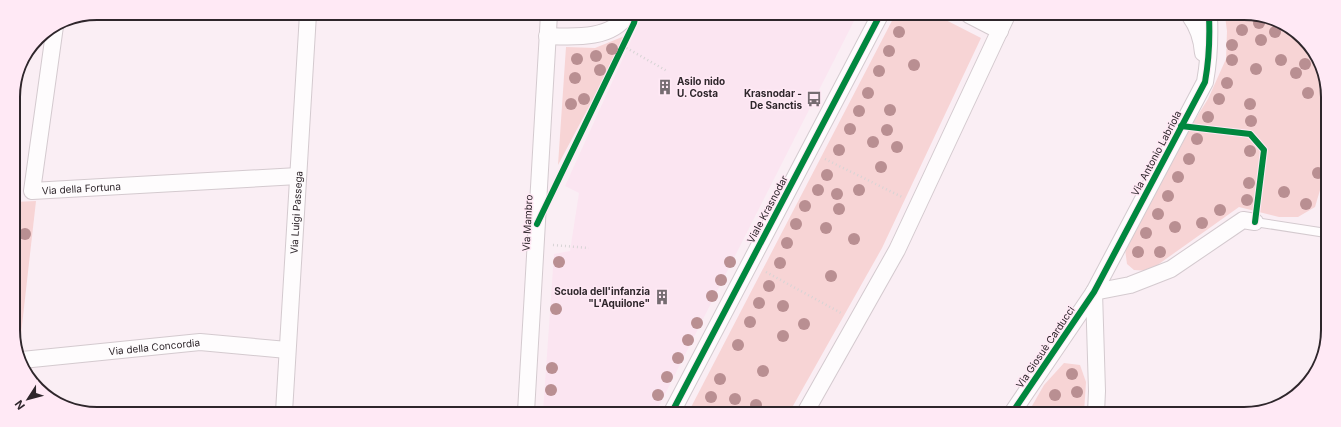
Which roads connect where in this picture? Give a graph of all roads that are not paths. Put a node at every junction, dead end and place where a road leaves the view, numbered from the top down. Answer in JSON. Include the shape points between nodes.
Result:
{"nodes":[{"id":1,"x":308,"y":20,"type":"edge"},
{"id":2,"x":548,"y":20,"type":"edge"},
{"id":3,"x":622,"y":20,"type":"edge"},
{"id":4,"x":877,"y":20,"type":"edge"},
{"id":5,"x":979,"y":20,"type":"edge"},
{"id":6,"x":1006,"y":20,"type":"edge"},
{"id":7,"x":1192,"y":20,"type":"edge"},
{"id":8,"x":1209,"y":20,"type":"edge"},
{"id":9,"x":1000,"y":31,"type":"junction"},
{"id":10,"x":54,"y":33,"type":"edge"},
{"id":11,"x":547,"y":36,"type":"junction"},
{"id":12,"x":1204,"y":82,"type":"junction"},
{"id":13,"x":298,"y":176,"type":"junction"},
{"id":14,"x":1255,"y":222,"type":"joint"},
{"id":15,"x":1321,"y":232,"type":"edge"},
{"id":16,"x":1094,"y":292,"type":"junction"},
{"id":17,"x":287,"y":350,"type":"junction"},
{"id":18,"x":26,"y":360,"type":"edge"},
{"id":19,"x":284,"y":407,"type":"edge"},
{"id":20,"x":526,"y":407,"type":"edge"},
{"id":21,"x":675,"y":407,"type":"edge"},
{"id":22,"x":807,"y":407,"type":"edge"},
{"id":23,"x":1016,"y":407,"type":"edge"},
{"id":24,"x":1096,"y":407,"type":"edge"}],
"edges":[{"from":1,"to":13,"type":"street","name":"Via Luigi Passega"},
{"from":2,"to":11,"type":"street","name":"Via Mambro"},
{"from":3,"to":11,"type":"street","via":[[610,30],[586,37]]},
{"from":4,"to":21,"type":"street","name":"Viale Krasnodar"},
{"from":5,"to":9,"type":"street"},
{"from":6,"to":9,"type":"street"},
{"from":7,"to":12,"type":"street","name":"Via Antonio Labriola","via":[[1200,35],[1204,58]]},
{"from":8,"to":12,"type":"street","name":"Via Antonio Labriola","via":[[1209,60]]},
{"from":9,"to":22,"type":"street","via":[[898,250]]},
{"from":10,"to":13,"type":"street","name":"Via della Fortuna","via":[[32,191]]},
{"from":11,"to":20,"type":"street","name":"Via Mambro"},
{"from":12,"to":16,"type":"street","name":"Via Antonio Labriola"},
{"from":13,"to":17,"type":"street","name":"Via Luigi Passega"},
{"from":14,"to":15,"type":"lane"},
{"from":14,"to":16,"type":"street","via":[[1243,220],[1171,270],[1130,285]]},
{"from":16,"to":23,"type":"street","name":"Via Giosuè Carducci"},
{"from":16,"to":24,"type":"street"},
{"from":17,"to":18,"type":"street","name":"Via della Concordia","via":[[200,342]]},
{"from":17,"to":19,"type":"street","name":"Via Luigi Passega"}]}
